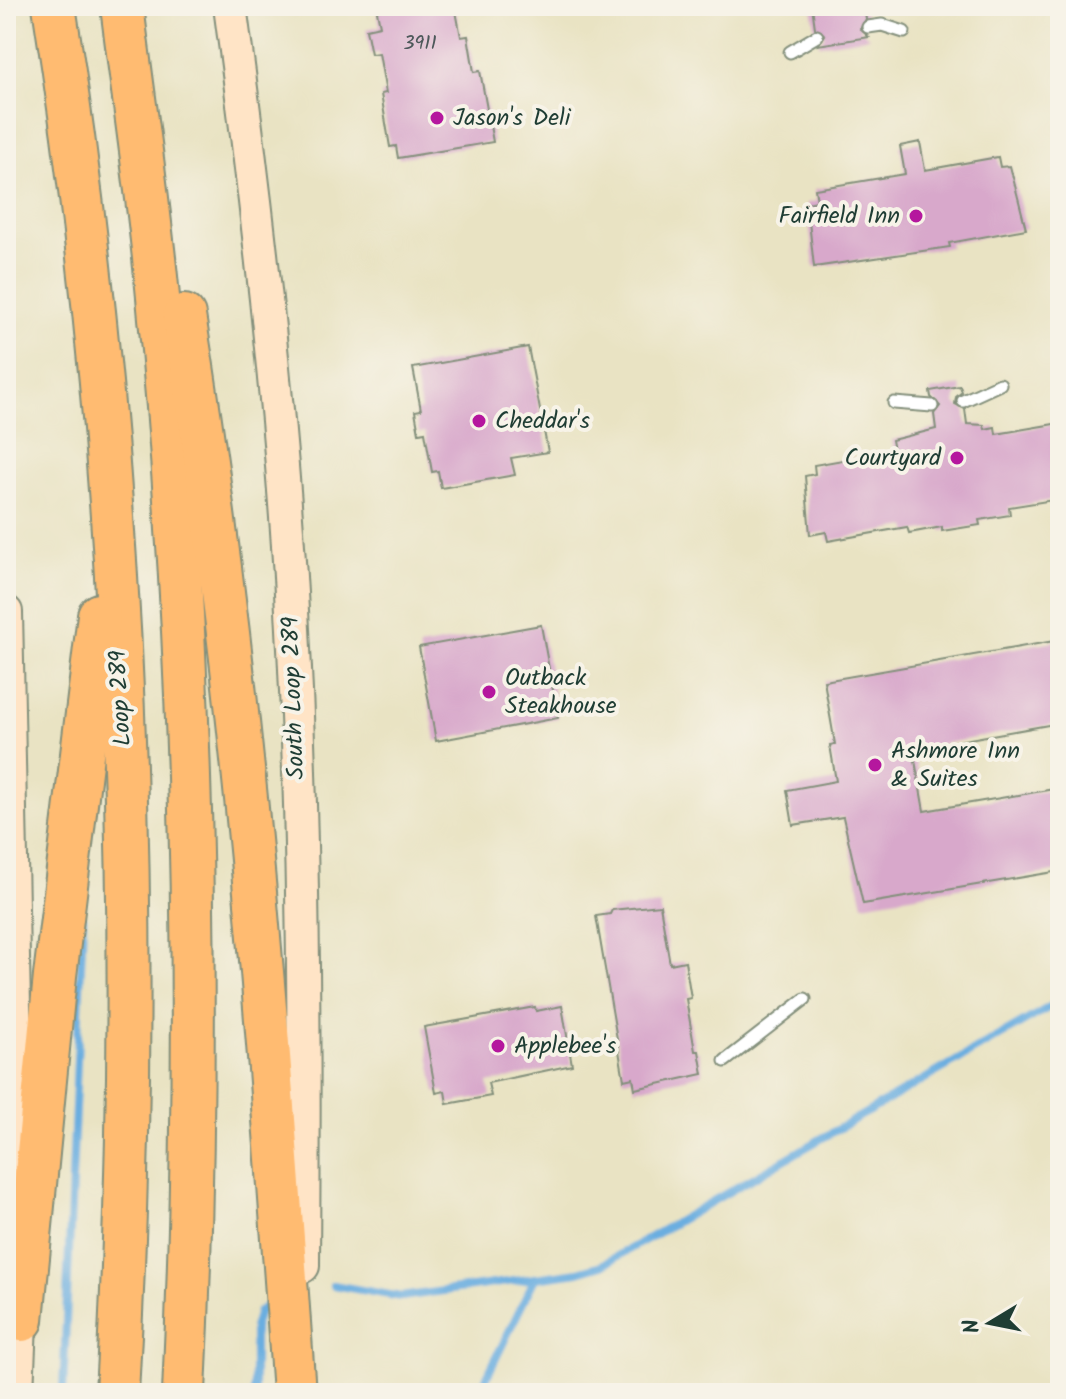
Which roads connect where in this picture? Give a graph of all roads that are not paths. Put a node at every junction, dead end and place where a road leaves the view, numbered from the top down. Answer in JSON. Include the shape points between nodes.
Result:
{"nodes":[{"id":1,"x":54,"y":6,"type":"edge"},
{"id":2,"x":122,"y":6,"type":"edge"},
{"id":3,"x":230,"y":6,"type":"edge"},
{"id":4,"x":868,"y":27,"type":"dead end"},
{"id":5,"x":904,"y":32,"type":"dead end"},
{"id":6,"x":817,"y":36,"type":"dead end"},
{"id":7,"x":790,"y":52,"type":"dead end"},
{"id":8,"x":142,"y":163,"type":"junction"},
{"id":9,"x":1000,"y":384,"type":"dead end"},
{"id":10,"x":963,"y":401,"type":"dead end"},
{"id":11,"x":894,"y":403,"type":"dead end"},
{"id":12,"x":932,"y":406,"type":"dead end"},
{"id":13,"x":112,"y":539,"type":"junction"},
{"id":14,"x":6,"y":612,"type":"edge"},
{"id":15,"x":9,"y":972,"type":"edge"},
{"id":16,"x":805,"y":999,"type":"dead end"},
{"id":17,"x":725,"y":1061,"type":"dead end"},
{"id":18,"x":22,"y":1320,"type":"junction"},
{"id":19,"x":17,"y":1393,"type":"edge"},
{"id":20,"x":117,"y":1393,"type":"edge"},
{"id":21,"x":184,"y":1393,"type":"edge"},
{"id":22,"x":294,"y":1393,"type":"edge"}],
"edges":[{"from":1,"to":13,"type":"highway","name":"Loop 289","via":[[96,343]]},
{"from":2,"to":8,"type":"highway"},
{"from":3,"to":22,"type":"main road","name":"South Loop 289","via":[[262,253],[291,617],[303,1024],[303,1265]]},
{"from":4,"to":5,"type":"lane"},
{"from":6,"to":7,"type":"lane"},
{"from":8,"to":21,"type":"highway","via":[[158,297],[188,732],[194,1094]]},
{"from":8,"to":22,"type":"highway","via":[[180,291],[214,526],[268,1030]]},
{"from":9,"to":10,"type":"lane"},
{"from":11,"to":12,"type":"lane"},
{"from":13,"to":18,"type":"highway","via":[[70,839]]},
{"from":13,"to":20,"type":"highway","name":"Loop 289","via":[[124,762],[128,1000]]},
{"from":14,"to":15,"type":"main road"},
{"from":15,"to":18,"type":"main road"},
{"from":16,"to":17,"type":"lane"},
{"from":18,"to":19,"type":"main road"}]}
